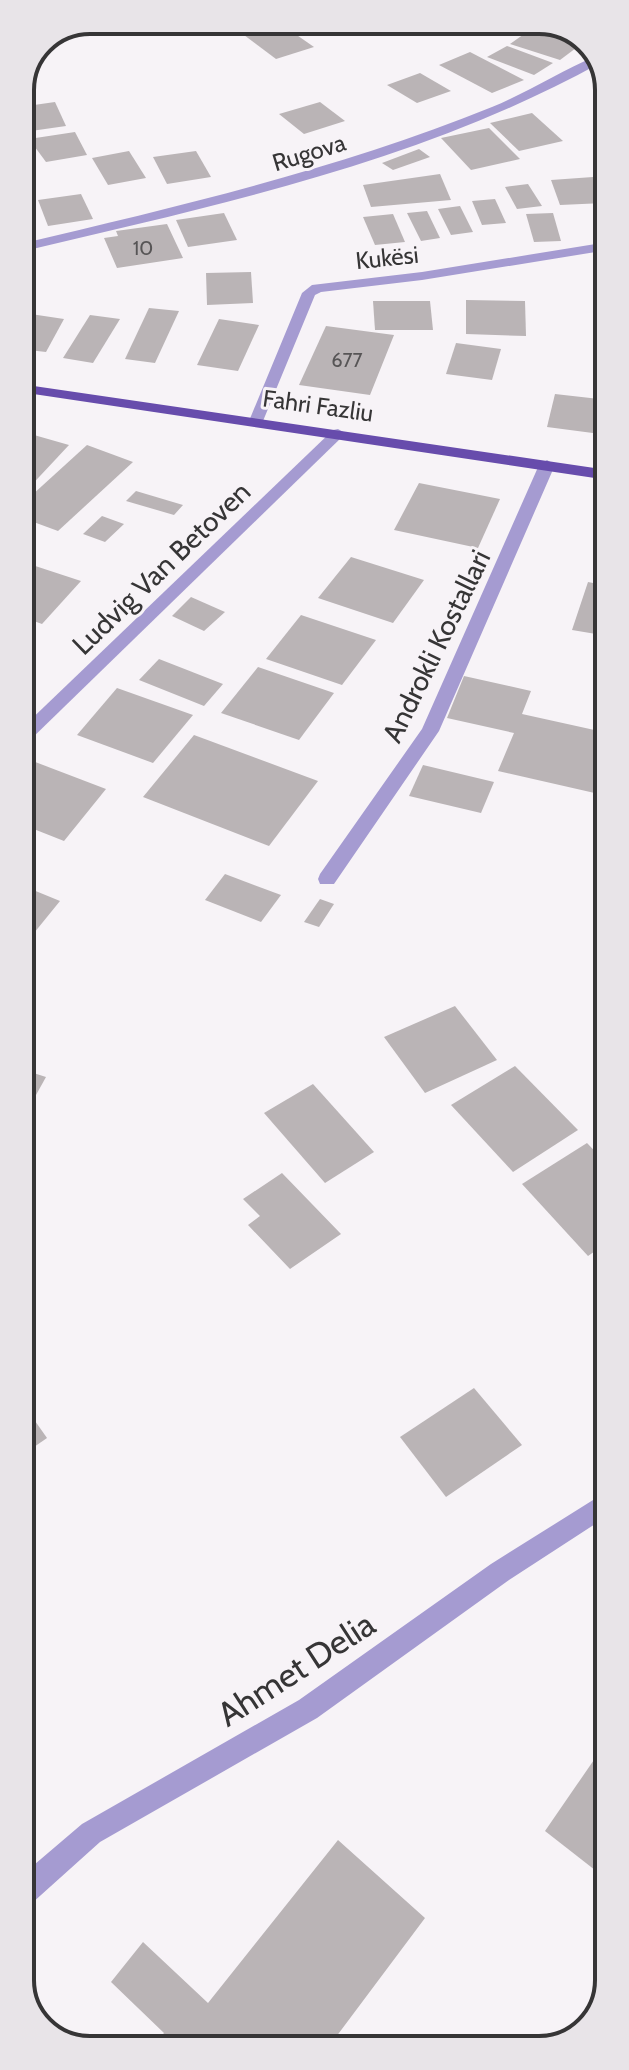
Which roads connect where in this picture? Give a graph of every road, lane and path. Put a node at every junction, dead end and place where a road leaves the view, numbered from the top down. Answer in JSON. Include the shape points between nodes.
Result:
{"nodes":[{"id":1,"x":588,"y":64,"type":"edge"},
{"id":2,"x":34,"y":245,"type":"edge"},
{"id":3,"x":595,"y":248,"type":"edge"},
{"id":4,"x":34,"y":390,"type":"edge"},
{"id":5,"x":256,"y":421,"type":"junction"},
{"id":6,"x":338,"y":433,"type":"junction"},
{"id":7,"x":547,"y":465,"type":"junction"},
{"id":8,"x":595,"y":473,"type":"edge"},
{"id":9,"x":34,"y":726,"type":"edge"},
{"id":10,"x":327,"y":879,"type":"dead end"},
{"id":11,"x":595,"y":1510,"type":"edge"},
{"id":12,"x":34,"y":1883,"type":"edge"}],
"edges":[{"from":1,"to":2,"type":"street","name":"Rugova","via":[[507,105],[353,162],[254,192]]},
{"from":3,"to":5,"type":"street","name":"Kukësi","via":[[317,288],[309,293]]},
{"from":4,"to":5,"type":"main road","name":"Fahri Fazliu"},
{"from":5,"to":6,"type":"main road","name":"Fahri Fazliu"},
{"from":6,"to":7,"type":"main road","name":"Fahri Fazliu"},
{"from":6,"to":9,"type":"street","name":"Ludvig Van Betoven"},
{"from":7,"to":8,"type":"main road","name":"Fahri Fazliu"},
{"from":7,"to":10,"type":"street","name":"Androkli Kostallari","via":[[430,731]]},
{"from":11,"to":12,"type":"street","name":"Ahmet Delia","via":[[308,1709],[91,1833]]}]}
